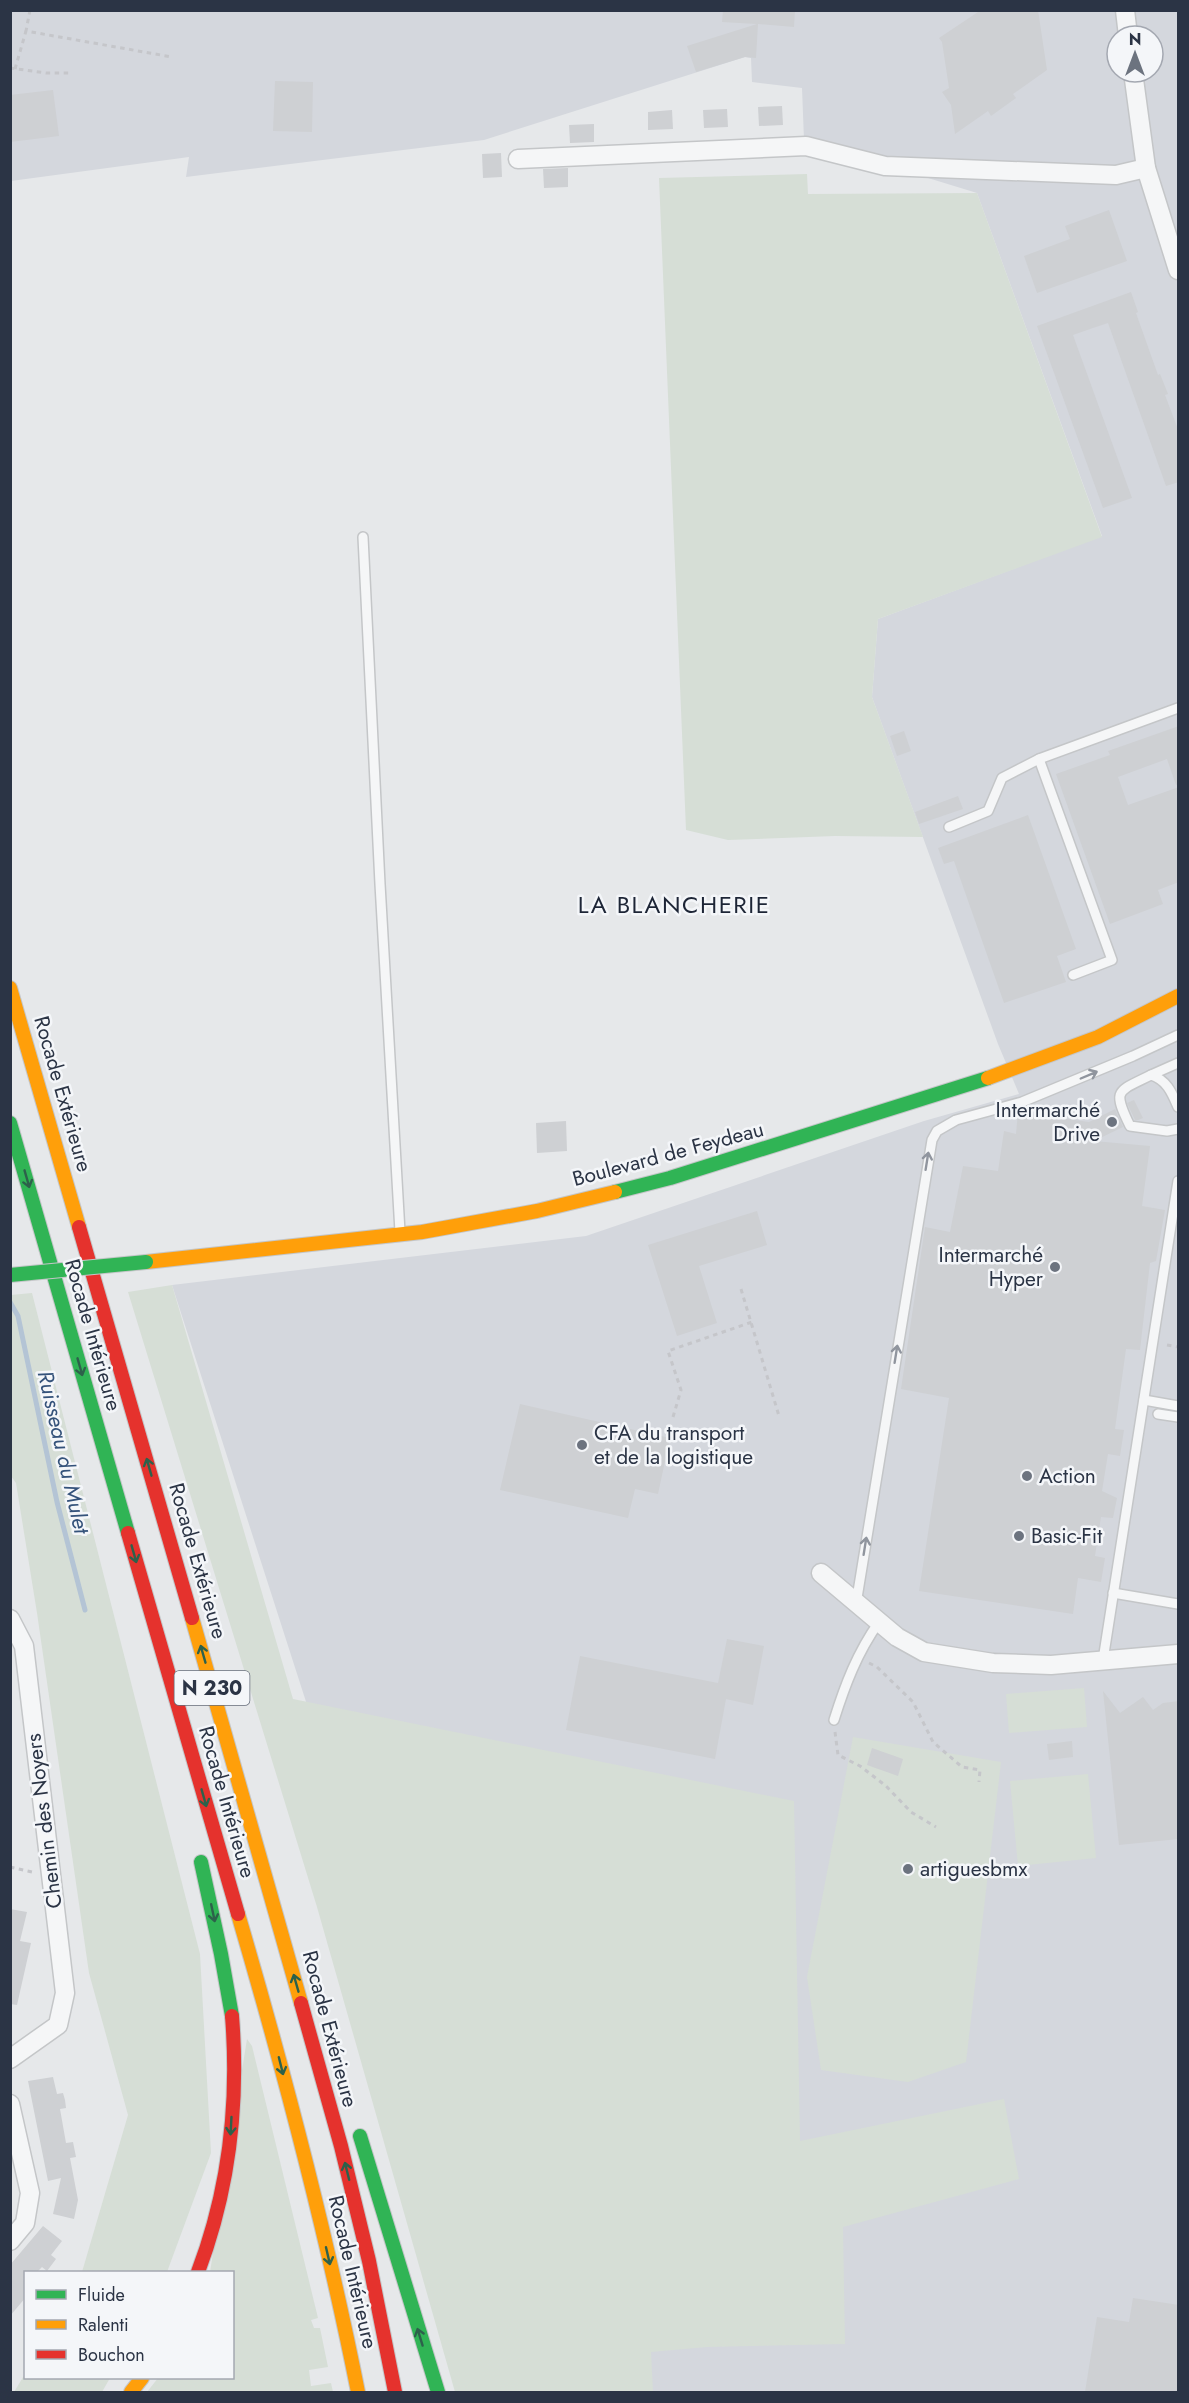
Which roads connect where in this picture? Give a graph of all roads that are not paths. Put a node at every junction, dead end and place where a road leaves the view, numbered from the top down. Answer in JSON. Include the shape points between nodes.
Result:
{"nodes":[{"id":1,"x":1135,"y":84,"type":"edge"},
{"id":2,"x":518,"y":159,"type":"dead end"},
{"id":3,"x":1146,"y":168,"type":"junction"},
{"id":4,"x":1179,"y":270,"type":"edge"},
{"id":5,"x":363,"y":537,"type":"dead end"},
{"id":6,"x":1179,"y":708,"type":"edge"},
{"id":7,"x":1039,"y":759,"type":"junction"},
{"id":8,"x":949,"y":827,"type":"dead end"},
{"id":9,"x":1073,"y":975,"type":"dead end"},
{"id":10,"x":10,"y":988,"type":"edge"},
{"id":11,"x":1179,"y":996,"type":"edge"},
{"id":12,"x":1179,"y":1035,"type":"edge"},
{"id":13,"x":1178,"y":1062,"type":"edge"},
{"id":14,"x":1179,"y":1073,"type":"edge"},
{"id":15,"x":1151,"y":1076,"type":"junction"},
{"id":16,"x":1179,"y":1107,"type":"edge"},
{"id":17,"x":10,"y":1123,"type":"edge"},
{"id":18,"x":1179,"y":1129,"type":"edge"},
{"id":19,"x":1179,"y":1181,"type":"edge"},
{"id":20,"x":400,"y":1234,"type":"junction"},
{"id":21,"x":10,"y":1275,"type":"edge"},
{"id":22,"x":1144,"y":1400,"type":"junction"},
{"id":23,"x":1179,"y":1406,"type":"edge"},
{"id":24,"x":1158,"y":1414,"type":"dead end"},
{"id":25,"x":1179,"y":1417,"type":"edge"},
{"id":26,"x":821,"y":1573,"type":"dead end"},
{"id":27,"x":1113,"y":1593,"type":"junction"},
{"id":28,"x":856,"y":1604,"type":"junction"},
{"id":29,"x":1179,"y":1604,"type":"edge"},
{"id":30,"x":10,"y":1619,"type":"edge"},
{"id":31,"x":879,"y":1622,"type":"junction"},
{"id":32,"x":1179,"y":1654,"type":"edge"},
{"id":33,"x":1103,"y":1660,"type":"junction"},
{"id":34,"x":171,"y":1681,"type":"junction"},
{"id":35,"x":834,"y":1720,"type":"road end"},
{"id":36,"x":190,"y":1798,"type":"dead end"},
{"id":37,"x":198,"y":1844,"type":"dead end"},
{"id":38,"x":258,"y":1845,"type":"junction"},
{"id":39,"x":295,"y":1932,"type":"dead end"},
{"id":40,"x":10,"y":2059,"type":"edge"},
{"id":41,"x":10,"y":2104,"type":"edge"},
{"id":42,"x":358,"y":2128,"type":"dead end"},
{"id":43,"x":10,"y":2241,"type":"edge"},
{"id":44,"x":198,"y":2271,"type":"edge"},
{"id":45,"x":141,"y":2379,"type":"edge"},
{"id":46,"x":131,"y":2392,"type":"edge"},
{"id":47,"x":358,"y":2392,"type":"edge"},
{"id":48,"x":395,"y":2392,"type":"edge"},
{"id":49,"x":438,"y":2392,"type":"edge"}],
"edges":[{"from":1,"to":3,"type":"street"},
{"from":2,"to":3,"type":"street","via":[[806,146],[885,166],[1116,175]]},
{"from":3,"to":4,"type":"street"},
{"from":5,"to":20,"type":"lane"},
{"from":6,"to":7,"type":"lane"},
{"from":7,"to":8,"type":"lane","via":[[1002,778],[988,811]]},
{"from":7,"to":9,"type":"lane","via":[[1112,960]]},
{"from":38,"to":10,"type":"main road","name":"Rocade Extérieure","number":"N 230","one_way":true},
{"from":11,"to":20,"type":"main road","name":"Boulevard de Feydeau","via":[[1088,1041],[970,1085],[803,1138],[670,1178],[537,1211]]},
{"from":28,"to":12,"type":"lane","one_way":true,"via":[[932,1140],[937,1131],[956,1120],[1022,1102]]},
{"from":13,"to":14,"type":"lane"},
{"from":13,"to":15,"type":"lane"},
{"from":15,"to":16,"type":"lane","via":[[1168,1086]]},
{"from":15,"to":18,"type":"lane","via":[[1120,1093],[1120,1105],[1130,1126]]},
{"from":17,"to":34,"type":"main road","name":"Rocade Intérieure","number":"N 230","one_way":true},
{"from":19,"to":22,"type":"lane"},
{"from":20,"to":21,"type":"main road","name":"Boulevard de Feydeau","bridge":true},
{"from":22,"to":23,"type":"lane"},
{"from":22,"to":27,"type":"lane"},
{"from":24,"to":25,"type":"lane"},
{"from":26,"to":28,"type":"street"},
{"from":27,"to":29,"type":"lane"},
{"from":27,"to":33,"type":"lane"},
{"from":28,"to":31,"type":"street"},
{"from":30,"to":40,"type":"street","name":"Chemin des Noyers","via":[[24,1646],[65,1993],[58,2025]]},
{"from":31,"to":33,"type":"street","via":[[924,1652],[993,1663],[1051,1665]]},
{"from":31,"to":35,"type":"lane","via":[[857,1657]]},
{"from":32,"to":33,"type":"street"},
{"from":34,"to":36,"type":"main road"},
{"from":34,"to":47,"type":"main road","name":"Rocade Intérieure","number":"N 230","one_way":true,"via":[[272,2031]]},
{"from":37,"to":44,"type":"main road","one_way":true,"via":[[225,1967],[234,2067],[231,2135],[220,2202]]},
{"from":38,"to":39,"type":"main road"},
{"from":48,"to":38,"type":"main road","name":"Rocade Extérieure","number":"N 230","one_way":true,"via":[[369,2261]]},
{"from":41,"to":43,"type":"street","via":[[30,2193],[25,2223]]},
{"from":49,"to":42,"type":"main road","one_way":true},
{"from":45,"to":46,"type":"main road"}]}
